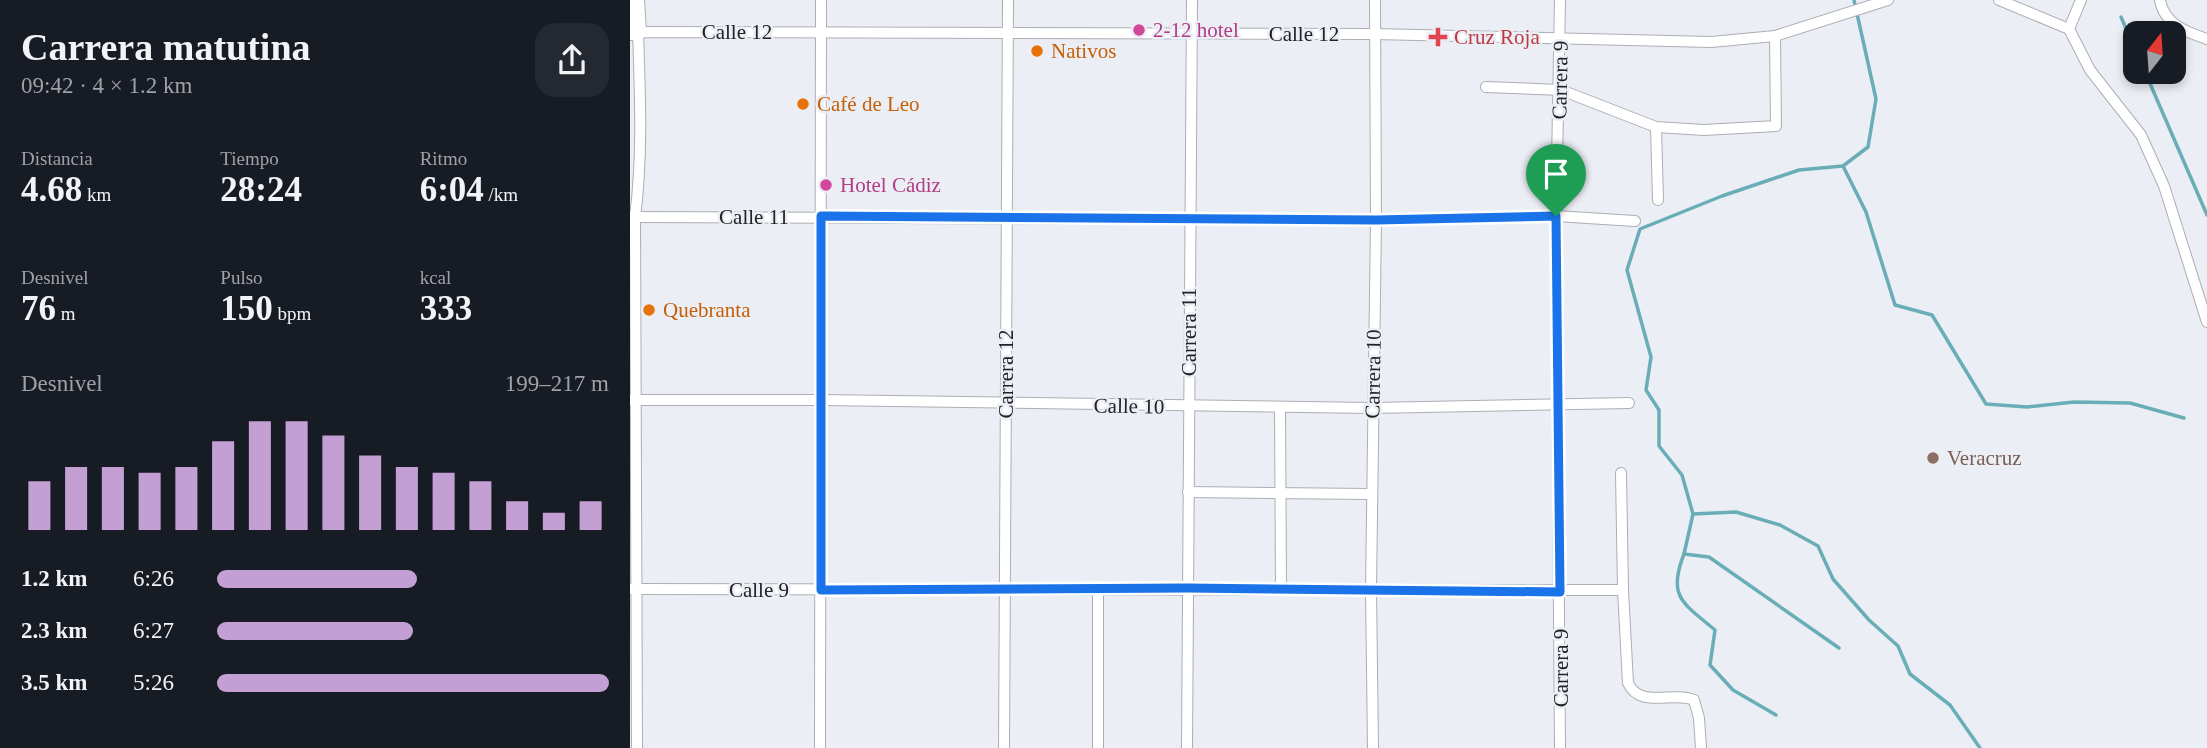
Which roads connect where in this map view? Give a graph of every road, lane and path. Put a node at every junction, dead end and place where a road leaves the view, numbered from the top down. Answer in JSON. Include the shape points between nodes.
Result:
{"nodes":[{"id":1,"x":636,"y":0,"type":"edge"},
{"id":2,"x":821,"y":0,"type":"edge"},
{"id":3,"x":1008,"y":0,"type":"edge"},
{"id":4,"x":1192,"y":0,"type":"edge"},
{"id":5,"x":1374,"y":0,"type":"edge"},
{"id":6,"x":1560,"y":0,"type":"edge"},
{"id":7,"x":1888,"y":0,"type":"edge"},
{"id":8,"x":1999,"y":0,"type":"edge"},
{"id":9,"x":2081,"y":0,"type":"edge"},
{"id":10,"x":2160,"y":0,"type":"edge"},
{"id":11,"x":1859,"y":4,"type":"edge"},
{"id":12,"x":2025,"y":4,"type":"edge"},
{"id":13,"x":2069,"y":29,"type":"junction"},
{"id":14,"x":634,"y":32,"type":"edge"},
{"id":15,"x":821,"y":33,"type":"junction"},
{"id":16,"x":1009,"y":34,"type":"junction"},
{"id":17,"x":1193,"y":34,"type":"junction"},
{"id":18,"x":1374,"y":34,"type":"junction"},
{"id":19,"x":1775,"y":36,"type":"junction"},
{"id":20,"x":1561,"y":39,"type":"junction"},
{"id":21,"x":2207,"y":39,"type":"edge"},
{"id":22,"x":1486,"y":87,"type":"dead end"},
{"id":23,"x":1561,"y":90,"type":"junction"},
{"id":24,"x":1656,"y":127,"type":"junction"},
{"id":25,"x":1658,"y":200,"type":"dead end"},
{"id":26,"x":821,"y":216,"type":"junction"},
{"id":27,"x":1556,"y":216,"type":"junction"},
{"id":28,"x":633,"y":217,"type":"edge"},
{"id":29,"x":1005,"y":217,"type":"junction"},
{"id":30,"x":1189,"y":219,"type":"junction"},
{"id":31,"x":1376,"y":220,"type":"junction"},
{"id":32,"x":1634,"y":221,"type":"dead end"},
{"id":33,"x":2207,"y":322,"type":"edge"},
{"id":34,"x":633,"y":400,"type":"edge"},
{"id":35,"x":821,"y":400,"type":"junction"},
{"id":36,"x":1629,"y":403,"type":"dead end"},
{"id":37,"x":1007,"y":404,"type":"junction"},
{"id":38,"x":1559,"y":404,"type":"junction"},
{"id":39,"x":1188,"y":407,"type":"junction"},
{"id":40,"x":1280,"y":407,"type":"junction"},
{"id":41,"x":1373,"y":408,"type":"junction"},
{"id":42,"x":1621,"y":473,"type":"dead end"},
{"id":43,"x":1188,"y":492,"type":"junction"},
{"id":44,"x":1280,"y":494,"type":"junction"},
{"id":45,"x":1371,"y":495,"type":"junction"},
{"id":46,"x":1098,"y":588,"type":"junction"},
{"id":47,"x":1188,"y":588,"type":"junction"},
{"id":48,"x":633,"y":589,"type":"edge"},
{"id":49,"x":1280,"y":589,"type":"junction"},
{"id":50,"x":1371,"y":589,"type":"junction"},
{"id":51,"x":821,"y":590,"type":"junction"},
{"id":52,"x":1005,"y":590,"type":"junction"},
{"id":53,"x":1623,"y":590,"type":"junction"},
{"id":54,"x":1560,"y":592,"type":"junction"},
{"id":55,"x":637,"y":748,"type":"edge"},
{"id":56,"x":820,"y":748,"type":"edge"},
{"id":57,"x":1004,"y":748,"type":"edge"},
{"id":58,"x":1098,"y":748,"type":"edge"},
{"id":59,"x":1187,"y":748,"type":"edge"},
{"id":60,"x":1373,"y":748,"type":"edge"},
{"id":61,"x":1560,"y":748,"type":"edge"},
{"id":62,"x":1701,"y":748,"type":"edge"}],
"edges":[{"from":1,"to":14,"type":"main road"},
{"from":2,"to":15,"type":"street"},
{"from":3,"to":16,"type":"street","name":"Carrera 12"},
{"from":4,"to":17,"type":"street","name":"Carrera 11"},
{"from":5,"to":18,"type":"street","name":"Carrera 10"},
{"from":6,"to":20,"type":"street","name":"Carrera 9"},
{"from":7,"to":11,"type":"street","name":"Calle 12"},
{"from":8,"to":12,"type":"street"},
{"from":9,"to":13,"type":"street"},
{"from":10,"to":21,"type":"street","via":[[2162,13],[2174,24]]},
{"from":11,"to":19,"type":"street","name":"Calle 12"},
{"from":12,"to":13,"type":"street"},
{"from":13,"to":33,"type":"street","via":[[2090,70],[2141,135],[2164,186]]},
{"from":14,"to":15,"type":"street","name":"Calle 12"},
{"from":14,"to":28,"type":"street","via":[[642,137],[641,178]]},
{"from":15,"to":16,"type":"street","name":"Calle 12"},
{"from":15,"to":26,"type":"street"},
{"from":16,"to":17,"type":"street","name":"Calle 12"},
{"from":16,"to":29,"type":"street","name":"Carrera 12"},
{"from":17,"to":18,"type":"street","name":"Calle 12"},
{"from":17,"to":30,"type":"street","name":"Carrera 11"},
{"from":18,"to":20,"type":"street","name":"Calle 12"},
{"from":18,"to":31,"type":"street","name":"Carrera 10"},
{"from":19,"to":20,"type":"street","name":"Calle 12","via":[[1711,42]]},
{"from":19,"to":24,"type":"street","via":[[1776,126]]},
{"from":20,"to":23,"type":"street","name":"Carrera 9"},
{"from":22,"to":23,"type":"street"},
{"from":23,"to":24,"type":"street"},
{"from":23,"to":27,"type":"street","name":"Carrera 9"},
{"from":24,"to":25,"type":"street"},
{"from":26,"to":28,"type":"street","name":"Calle 11"},
{"from":26,"to":29,"type":"street","name":"Calle 11"},
{"from":26,"to":35,"type":"street"},
{"from":27,"to":31,"type":"street","name":"Calle 11"},
{"from":27,"to":32,"type":"street","name":"Calle 11"},
{"from":27,"to":38,"type":"street","name":"Carrera 9"},
{"from":28,"to":34,"type":"street"},
{"from":29,"to":30,"type":"street","name":"Calle 11"},
{"from":29,"to":37,"type":"street","name":"Carrera 12"},
{"from":30,"to":31,"type":"street","name":"Calle 11"},
{"from":30,"to":39,"type":"street","name":"Carrera 11"},
{"from":31,"to":41,"type":"street","name":"Carrera 10"},
{"from":34,"to":35,"type":"street","name":"Calle 10"},
{"from":34,"to":48,"type":"street"},
{"from":35,"to":37,"type":"street","name":"Calle 10"},
{"from":35,"to":51,"type":"street"},
{"from":36,"to":38,"type":"street","name":"Calle 10"},
{"from":37,"to":39,"type":"street","name":"Calle 10"},
{"from":37,"to":52,"type":"street","name":"Carrera 12"},
{"from":38,"to":41,"type":"street","name":"Calle 10"},
{"from":38,"to":54,"type":"street","name":"Carrera 9"},
{"from":39,"to":40,"type":"street","name":"Calle 10"},
{"from":39,"to":43,"type":"street","name":"Carrera 11"},
{"from":40,"to":41,"type":"street","name":"Calle 10"},
{"from":40,"to":44,"type":"street"},
{"from":41,"to":45,"type":"street","name":"Carrera 10"},
{"from":42,"to":53,"type":"street"},
{"from":43,"to":44,"type":"street"},
{"from":43,"to":47,"type":"street","name":"Carrera 11"},
{"from":44,"to":45,"type":"street"},
{"from":44,"to":49,"type":"street"},
{"from":45,"to":50,"type":"street","name":"Carrera 10"},
{"from":46,"to":47,"type":"street","name":"Calle 9"},
{"from":46,"to":52,"type":"street","name":"Calle 9"},
{"from":46,"to":58,"type":"street"},
{"from":47,"to":49,"type":"street","name":"Calle 9"},
{"from":47,"to":59,"type":"street","name":"Carrera 11"},
{"from":48,"to":51,"type":"street","name":"Calle 9"},
{"from":48,"to":55,"type":"street"},
{"from":49,"to":50,"type":"street","name":"Calle 9"},
{"from":50,"to":54,"type":"street","name":"Calle 9"},
{"from":50,"to":60,"type":"street","name":"Carrera 10"},
{"from":51,"to":52,"type":"street","name":"Calle 9"},
{"from":51,"to":56,"type":"street"},
{"from":52,"to":57,"type":"street","name":"Carrera 12"},
{"from":53,"to":54,"type":"street","name":"Calle 9"},
{"from":53,"to":62,"type":"street","via":[[1628,683],[1632,691],[1645,697],[1694,700]]},
{"from":54,"to":61,"type":"street","name":"Carrera 9"}]}
